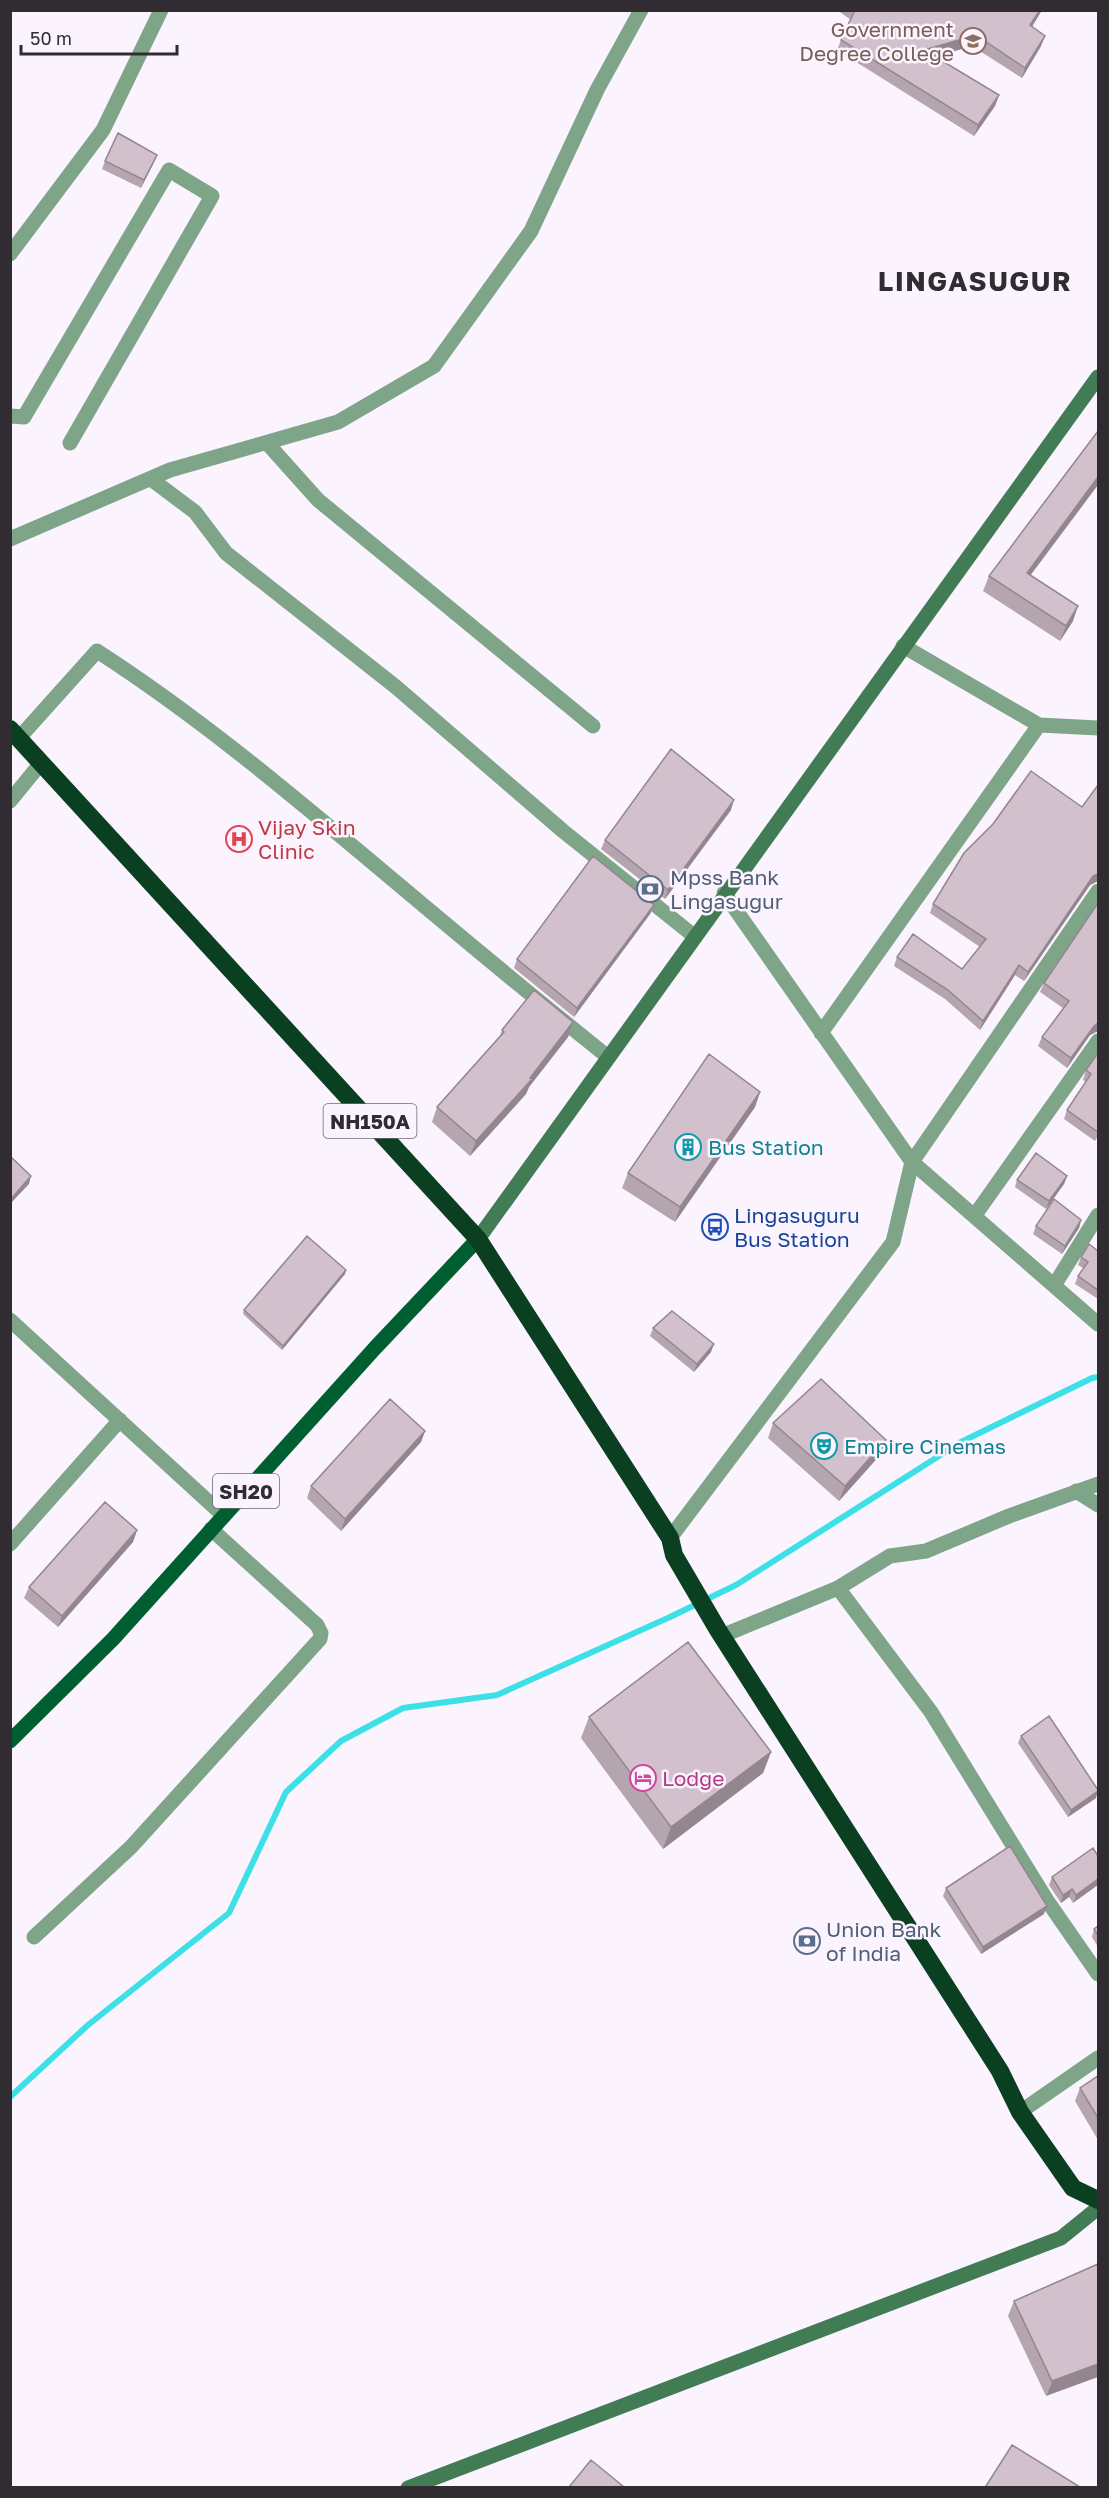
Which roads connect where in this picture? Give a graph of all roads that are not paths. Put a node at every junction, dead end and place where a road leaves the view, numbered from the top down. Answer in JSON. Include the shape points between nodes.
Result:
{"nodes":[{"id":1,"x":161,"y":10,"type":"edge"},
{"id":2,"x":641,"y":10,"type":"edge"},
{"id":3,"x":10,"y":254,"type":"edge"},
{"id":4,"x":1098,"y":377,"type":"edge"},
{"id":5,"x":10,"y":416,"type":"edge"},
{"id":6,"x":70,"y":443,"type":"dead end"},
{"id":7,"x":267,"y":443,"type":"junction"},
{"id":8,"x":151,"y":478,"type":"junction"},
{"id":9,"x":10,"y":539,"type":"edge"},
{"id":10,"x":903,"y":646,"type":"junction"},
{"id":11,"x":1039,"y":725,"type":"junction"},
{"id":12,"x":593,"y":726,"type":"dead end"},
{"id":13,"x":1098,"y":728,"type":"edge"},
{"id":14,"x":15,"y":734,"type":"edge"},
{"id":15,"x":40,"y":763,"type":"junction"},
{"id":16,"x":10,"y":801,"type":"edge"},
{"id":17,"x":1098,"y":891,"type":"edge"},
{"id":18,"x":724,"y":893,"type":"junction"},
{"id":19,"x":694,"y":936,"type":"junction"},
{"id":20,"x":821,"y":1033,"type":"junction"},
{"id":21,"x":1098,"y":1041,"type":"edge"},
{"id":22,"x":608,"y":1057,"type":"junction"},
{"id":23,"x":912,"y":1162,"type":"junction"},
{"id":24,"x":975,"y":1215,"type":"junction"},
{"id":25,"x":1098,"y":1215,"type":"edge"},
{"id":26,"x":478,"y":1239,"type":"junction"},
{"id":27,"x":1054,"y":1284,"type":"junction"},
{"id":28,"x":10,"y":1320,"type":"edge"},
{"id":29,"x":1098,"y":1324,"type":"edge"},
{"id":30,"x":120,"y":1420,"type":"junction"},
{"id":31,"x":1098,"y":1484,"type":"edge"},
{"id":32,"x":1076,"y":1491,"type":"junction"},
{"id":33,"x":1098,"y":1504,"type":"edge"},
{"id":34,"x":224,"y":1516,"type":"junction"},
{"id":35,"x":211,"y":1529,"type":"junction"},
{"id":36,"x":10,"y":1544,"type":"edge"},
{"id":37,"x":672,"y":1547,"type":"junction"},
{"id":38,"x":838,"y":1588,"type":"junction"},
{"id":39,"x":721,"y":1633,"type":"junction"},
{"id":40,"x":10,"y":1741,"type":"edge"},
{"id":41,"x":34,"y":1937,"type":"dead end"},
{"id":42,"x":1098,"y":1974,"type":"edge"},
{"id":43,"x":1098,"y":2058,"type":"edge"},
{"id":44,"x":1020,"y":2112,"type":"junction"},
{"id":45,"x":1098,"y":2200,"type":"edge"},
{"id":46,"x":1098,"y":2208,"type":"edge"},
{"id":47,"x":408,"y":2487,"type":"edge"}],
"edges":[{"from":1,"to":3,"type":"street","via":[[103,130]]},
{"from":2,"to":7,"type":"street","via":[[597,90],[531,231],[434,366],[339,422]]},
{"from":4,"to":10,"type":"street"},
{"from":5,"to":6,"type":"street","via":[[24,417],[169,170],[212,196]]},
{"from":7,"to":8,"type":"street"},
{"from":7,"to":12,"type":"street","via":[[318,500]]},
{"from":8,"to":9,"type":"street"},
{"from":8,"to":19,"type":"street","via":[[195,512],[226,553],[396,687],[563,831]]},
{"from":10,"to":11,"type":"street"},
{"from":10,"to":18,"type":"street"},
{"from":11,"to":13,"type":"street"},
{"from":11,"to":20,"type":"street"},
{"from":14,"to":15,"type":"highway","number":"NH150A"},
{"from":14,"to":22,"type":"street","via":[[97,651],[160,692],[256,764]]},
{"from":15,"to":16,"type":"street"},
{"from":15,"to":26,"type":"highway","number":"NH150A"},
{"from":17,"to":23,"type":"street"},
{"from":18,"to":19,"type":"street"},
{"from":18,"to":20,"type":"street"},
{"from":19,"to":22,"type":"street"},
{"from":20,"to":23,"type":"street"},
{"from":21,"to":24,"type":"street"},
{"from":22,"to":26,"type":"street"},
{"from":23,"to":24,"type":"street"},
{"from":23,"to":37,"type":"street","via":[[893,1242]]},
{"from":24,"to":27,"type":"street"},
{"from":25,"to":27,"type":"street"},
{"from":26,"to":34,"type":"main road","number":"SH20"},
{"from":26,"to":37,"type":"highway","number":"NH150A"},
{"from":27,"to":29,"type":"street"},
{"from":28,"to":30,"type":"street"},
{"from":30,"to":34,"type":"street"},
{"from":30,"to":36,"type":"street"},
{"from":31,"to":32,"type":"street"},
{"from":32,"to":33,"type":"street"},
{"from":32,"to":38,"type":"street","via":[[926,1551],[890,1556]]},
{"from":34,"to":35,"type":"main road","number":"SH20"},
{"from":35,"to":40,"type":"main road","number":"SH20","via":[[113,1640]]},
{"from":35,"to":41,"type":"street","via":[[317,1625],[320,1639],[131,1847]]},
{"from":37,"to":39,"type":"highway","number":"NH150A"},
{"from":38,"to":39,"type":"street"},
{"from":38,"to":42,"type":"street","via":[[931,1712],[1046,1899]]},
{"from":39,"to":44,"type":"highway","number":"NH150A","via":[[1000,2071]]},
{"from":43,"to":44,"type":"street"},
{"from":44,"to":45,"type":"highway","number":"NH150A","via":[[1073,2188]]},
{"from":46,"to":47,"type":"street","via":[[1061,2238]]}]}
